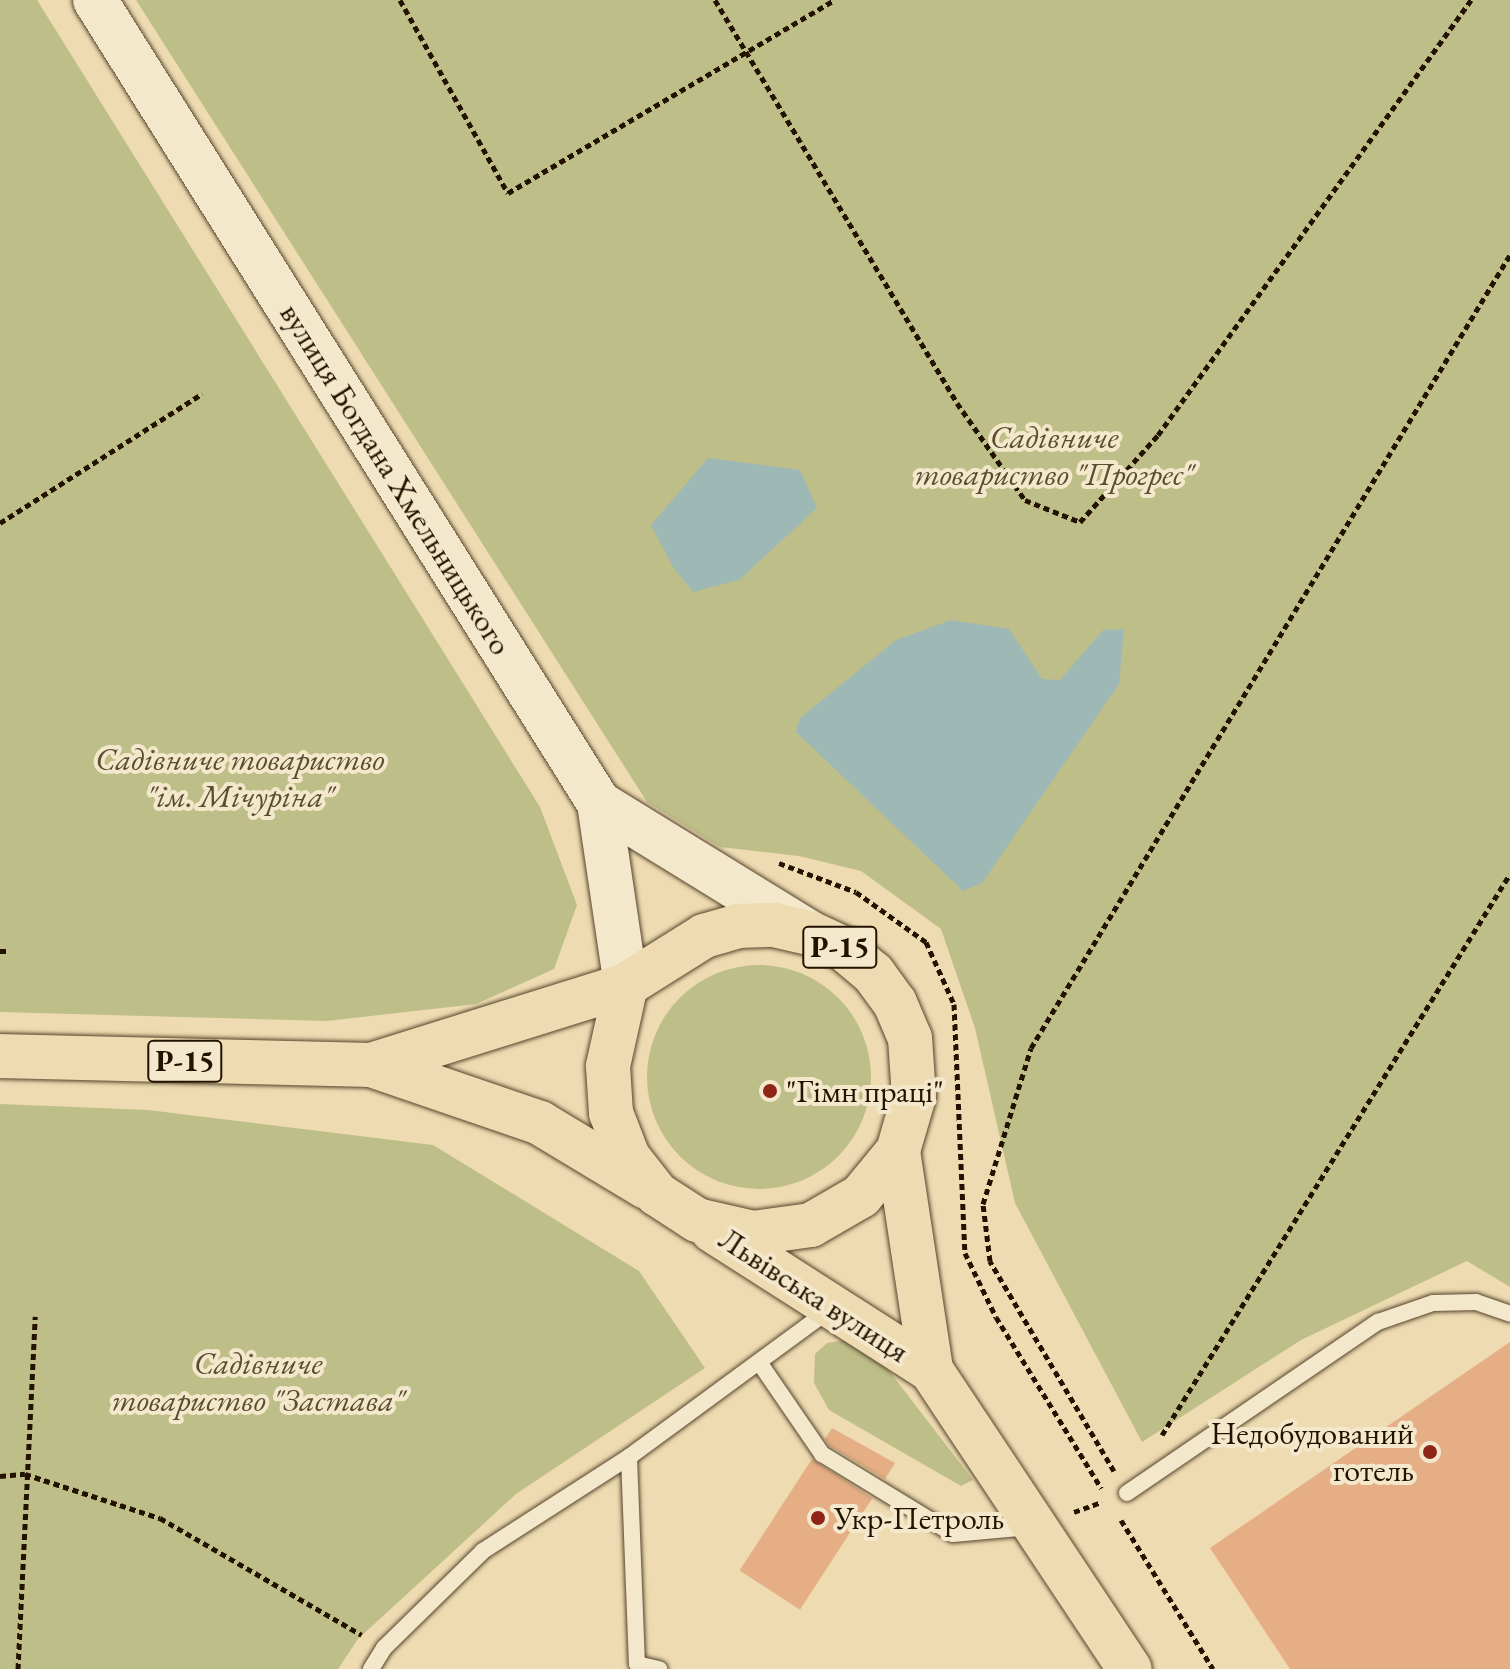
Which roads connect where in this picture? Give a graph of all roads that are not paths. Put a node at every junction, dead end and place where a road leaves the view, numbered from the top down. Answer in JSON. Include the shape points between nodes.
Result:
{"nodes":[{"id":1,"x":95,"y":0,"type":"edge"},
{"id":2,"x":599,"y":803,"type":"junction"},
{"id":3,"x":810,"y":933,"type":"junction"},
{"id":4,"x":626,"y":985,"type":"junction"},
{"id":5,"x":0,"y":1056,"type":"edge"},
{"id":6,"x":371,"y":1065,"type":"junction"},
{"id":7,"x":898,"y":1151,"type":"junction"},
{"id":8,"x":657,"y":1194,"type":"junction"},
{"id":9,"x":697,"y":1220,"type":"junction"},
{"id":10,"x":830,"y":1309,"type":"junction"},
{"id":11,"x":1510,"y":1314,"type":"edge"},
{"id":12,"x":759,"y":1362,"type":"junction"},
{"id":13,"x":931,"y":1370,"type":"junction"},
{"id":14,"x":629,"y":1457,"type":"junction"},
{"id":15,"x":1127,"y":1493,"type":"road end"},
{"id":16,"x":1031,"y":1527,"type":"junction"},
{"id":17,"x":634,"y":1667,"type":"edge"},
{"id":18,"x":371,"y":1669,"type":"edge"},
{"id":19,"x":659,"y":1669,"type":"edge"},
{"id":20,"x":1130,"y":1669,"type":"edge"}],
"edges":[{"from":1,"to":2,"type":"main road","name":"вулиця Богдана Хмельницького"},
{"from":2,"to":3,"type":"main road"},
{"from":2,"to":4,"type":"main road","name":"вулиця Богдана Хмельницького"},
{"from":3,"to":4,"type":"main road","number":"Р-15","via":[[774,925],[738,926],[704,936]]},
{"from":3,"to":7,"type":"main road","number":"Р-15","via":[[844,949],[873,973],[895,1003],[910,1038],[914,1096]]},
{"from":4,"to":6,"type":"main road","number":"Р-15"},
{"from":4,"to":8,"type":"main road","via":[[608,1066],[611,1113],[628,1157]]},
{"from":5,"to":6,"type":"main road","number":"Р-15"},
{"from":6,"to":8,"type":"main road","number":"Р-15","via":[[540,1123]]},
{"from":7,"to":9,"type":"main road","via":[[861,1196],[811,1225],[753,1233]]},
{"from":7,"to":13,"type":"main road","name":"Львівська вулиця","number":"Р-15"},
{"from":8,"to":9,"type":"main road","number":"Р-15"},
{"from":9,"to":10,"type":"main road","name":"Львівська вулиця","number":"Р-15"},
{"from":10,"to":12,"type":"lane"},
{"from":10,"to":13,"type":"main road","name":"Львівська вулиця","number":"Р-15"},
{"from":11,"to":15,"type":"lane","via":[[1476,1302],[1433,1303],[1378,1322]]},
{"from":12,"to":14,"type":"lane"},
{"from":12,"to":16,"type":"lane","via":[[822,1454],[953,1534]]},
{"from":13,"to":16,"type":"main road","name":"Львівська вулиця","number":"Р-15"},
{"from":14,"to":17,"type":"lane"},
{"from":14,"to":18,"type":"lane","via":[[483,1551],[384,1648]]},
{"from":16,"to":20,"type":"main road","name":"Львівська вулиця","number":"Р-15"},
{"from":17,"to":19,"type":"lane"}]}
